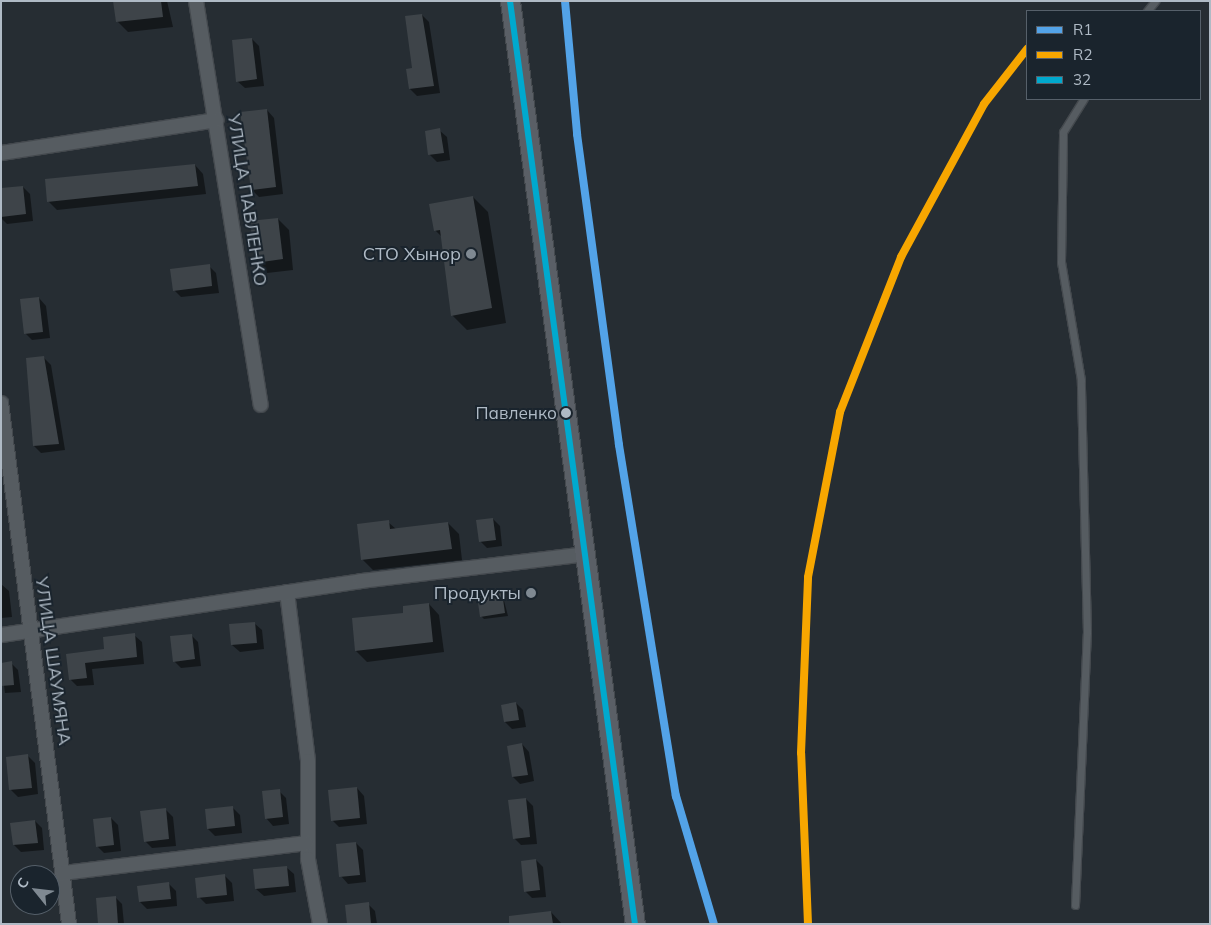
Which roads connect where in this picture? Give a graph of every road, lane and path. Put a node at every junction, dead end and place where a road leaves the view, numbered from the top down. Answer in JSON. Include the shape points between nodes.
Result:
{"nodes":[{"id":1,"x":196,"y":1,"type":"edge"},
{"id":2,"x":510,"y":1,"type":"edge"},
{"id":3,"x":1083,"y":100,"type":"edge"},
{"id":4,"x":216,"y":120,"type":"junction"},
{"id":5,"x":1,"y":153,"type":"edge"},
{"id":6,"x":1,"y":403,"type":"edge"},
{"id":7,"x":260,"y":405,"type":"dead end"},
{"id":8,"x":586,"y":554,"type":"junction"},
{"id":9,"x":286,"y":592,"type":"junction"},
{"id":10,"x":29,"y":631,"type":"junction"},
{"id":11,"x":1,"y":636,"type":"edge"},
{"id":12,"x":306,"y":843,"type":"junction"},
{"id":13,"x":63,"y":873,"type":"junction"},
{"id":14,"x":1075,"y":904,"type":"dead end"},
{"id":15,"x":69,"y":924,"type":"edge"},
{"id":16,"x":320,"y":924,"type":"edge"},
{"id":17,"x":635,"y":924,"type":"edge"}],
"edges":[{"from":1,"to":4,"type":"street","name":"УЛИЦА ПАВЛЕНКО"},
{"from":2,"to":8,"type":"main road"},
{"from":3,"to":14,"type":"lane","via":[[1064,132],[1061,262],[1081,380],[1087,623]]},
{"from":4,"to":5,"type":"street"},
{"from":4,"to":7,"type":"street","name":"УЛИЦА ПАВЛЕНКО"},
{"from":6,"to":10,"type":"street","name":"УЛИЦА ШАУМЯНА"},
{"from":8,"to":9,"type":"street"},
{"from":8,"to":17,"type":"main road"},
{"from":9,"to":10,"type":"street"},
{"from":9,"to":12,"type":"street","via":[[308,761]]},
{"from":10,"to":11,"type":"street"},
{"from":10,"to":13,"type":"street","name":"УЛИЦА ШАУМЯНА"},
{"from":12,"to":13,"type":"street"},
{"from":12,"to":16,"type":"street"},
{"from":13,"to":15,"type":"street","name":"УЛИЦА ШАУМЯНА"}]}
